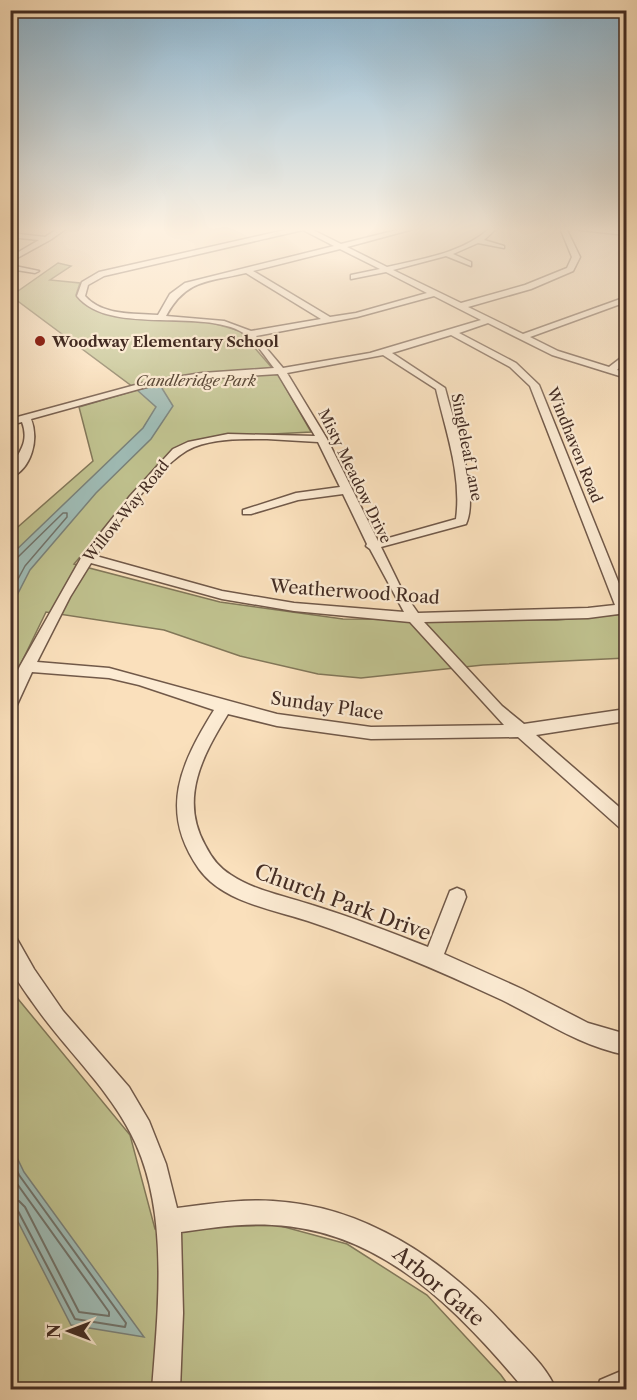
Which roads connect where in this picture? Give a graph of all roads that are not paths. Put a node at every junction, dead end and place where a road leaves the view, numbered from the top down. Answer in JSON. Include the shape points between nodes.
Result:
{"nodes":[{"id":1,"x":81,"y":293,"type":"edge"},
{"id":2,"x":178,"y":293,"type":"edge"},
{"id":3,"x":285,"y":293,"type":"edge"},
{"id":4,"x":506,"y":293,"type":"edge"},
{"id":5,"x":435,"y":294,"type":"joint"},
{"id":6,"x":627,"y":299,"type":"edge"},
{"id":7,"x":461,"y":306,"type":"junction"},
{"id":8,"x":161,"y":317,"type":"junction"},
{"id":9,"x":329,"y":320,"type":"junction"},
{"id":10,"x":488,"y":320,"type":"junction"},
{"id":11,"x":452,"y":332,"type":"junction"},
{"id":12,"x":250,"y":334,"type":"junction"},
{"id":13,"x":523,"y":337,"type":"junction"},
{"id":14,"x":384,"y":352,"type":"junction"},
{"id":15,"x":627,"y":357,"type":"edge"},
{"id":16,"x":281,"y":370,"type":"junction"},
{"id":17,"x":610,"y":371,"type":"junction"},
{"id":18,"x":627,"y":375,"type":"edge"},
{"id":19,"x":25,"y":418,"type":"junction"},
{"id":20,"x":10,"y":422,"type":"edge"},
{"id":21,"x":322,"y":439,"type":"junction"},
{"id":22,"x":10,"y":475,"type":"edge"},
{"id":23,"x":347,"y":490,"type":"junction"},
{"id":24,"x":247,"y":512,"type":"dead end"},
{"id":25,"x":372,"y":546,"type":"junction"},
{"id":26,"x":87,"y":558,"type":"junction"},
{"id":27,"x":625,"y":608,"type":"edge"},
{"id":28,"x":414,"y":618,"type":"junction"},
{"id":29,"x":27,"y":666,"type":"junction"},
{"id":30,"x":10,"y":705,"type":"edge"},
{"id":31,"x":224,"y":707,"type":"junction"},
{"id":32,"x":627,"y":716,"type":"edge"},
{"id":33,"x":521,"y":731,"type":"junction"},
{"id":34,"x":627,"y":823,"type":"edge"},
{"id":35,"x":457,"y":897,"type":"dead end"},
{"id":36,"x":10,"y":946,"type":"edge"},
{"id":37,"x":433,"y":958,"type":"junction"},
{"id":38,"x":627,"y":1044,"type":"edge"},
{"id":39,"x":169,"y":1221,"type":"junction"},
{"id":40,"x":627,"y":1383,"type":"edge"},
{"id":41,"x":166,"y":1389,"type":"edge"},
{"id":42,"x":543,"y":1389,"type":"edge"},
{"id":43,"x":610,"y":1389,"type":"edge"}],
"edges":[{"from":1,"to":8,"type":"street","name":"Misty Meadow Drive","via":[[90,306],[108,313]]},
{"from":2,"to":8,"type":"street"},
{"from":3,"to":9,"type":"street"},
{"from":4,"to":7,"type":"street"},
{"from":5,"to":7,"type":"street"},
{"from":5,"to":9,"type":"street"},
{"from":6,"to":13,"type":"street"},
{"from":7,"to":10,"type":"street"},
{"from":8,"to":12,"type":"street","name":"Misty Meadow Drive","via":[[224,323]]},
{"from":9,"to":12,"type":"street"},
{"from":10,"to":11,"type":"street"},
{"from":10,"to":13,"type":"street"},
{"from":11,"to":14,"type":"street"},
{"from":11,"to":27,"type":"street","name":"Windhaven Road","via":[[524,372],[534,385]]},
{"from":12,"to":16,"type":"street","name":"Misty Meadow Drive"},
{"from":13,"to":17,"type":"street"},
{"from":14,"to":16,"type":"street"},
{"from":14,"to":25,"type":"street","name":"Singleleaf Lane","via":[[440,388],[464,509],[462,521]]},
{"from":15,"to":17,"type":"street"},
{"from":16,"to":19,"type":"street","via":[[138,385]]},
{"from":16,"to":21,"type":"street","name":"Misty Meadow Drive"},
{"from":17,"to":18,"type":"street"},
{"from":19,"to":20,"type":"street"},
{"from":19,"to":22,"type":"street","via":[[32,438],[29,452]]},
{"from":21,"to":23,"type":"street","name":"Misty Meadow Drive"},
{"from":21,"to":26,"type":"street","name":"Willow Way Road","via":[[245,437],[188,444],[166,461]]},
{"from":23,"to":24,"type":"street","via":[[297,496]]},
{"from":23,"to":25,"type":"street","name":"Misty Meadow Drive"},
{"from":25,"to":28,"type":"street","name":"Misty Meadow Drive"},
{"from":26,"to":28,"type":"street","name":"Weatherwood Road","via":[[262,603]]},
{"from":26,"to":29,"type":"street","name":"Willow Way Road","via":[[59,602]]},
{"from":27,"to":28,"type":"street","name":"Weatherwood Road","via":[[588,614]]},
{"from":28,"to":33,"type":"street","name":"Misty Meadow Drive","via":[[473,685]]},
{"from":29,"to":30,"type":"street","name":"Willow Way Road"},
{"from":29,"to":31,"type":"street","name":"Sunday Place","via":[[130,678]]},
{"from":31,"to":33,"type":"street","name":"Sunday Place","via":[[277,720],[371,733]]},
{"from":31,"to":37,"type":"street","name":"Church Park Drive","via":[[187,773],[183,792],[189,834],[205,863],[221,879],[250,893]]},
{"from":32,"to":33,"type":"street","name":"Sunday Place"},
{"from":33,"to":34,"type":"street","name":"Misty Meadow Drive"},
{"from":35,"to":37,"type":"street"},
{"from":36,"to":39,"type":"street","via":[[45,1005],[121,1094],[144,1133],[156,1161]]},
{"from":37,"to":38,"type":"street","name":"Church Park Drive","via":[[582,1031],[608,1042]]},
{"from":39,"to":41,"type":"street","via":[[173,1270]]},
{"from":39,"to":42,"type":"street","name":"Arbor Gate","via":[[286,1213],[336,1221],[393,1246],[498,1335]]},
{"from":40,"to":43,"type":"street"}]}
